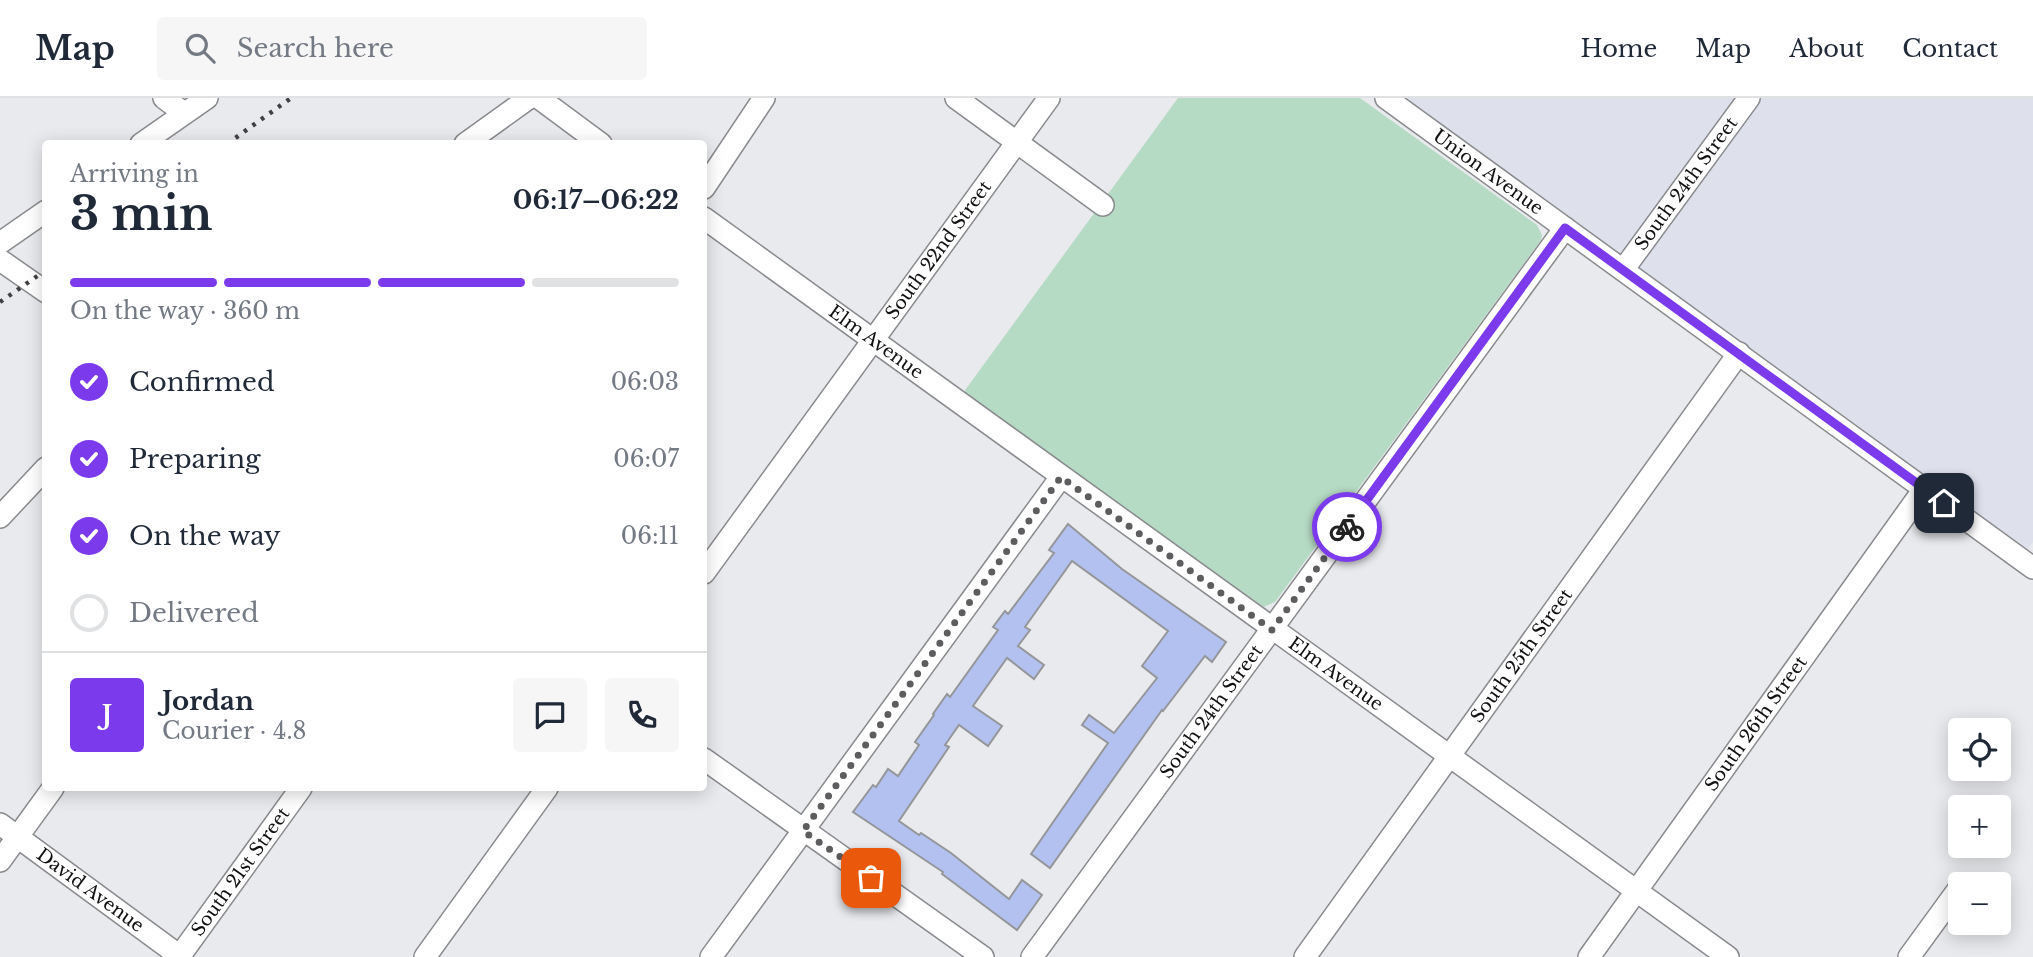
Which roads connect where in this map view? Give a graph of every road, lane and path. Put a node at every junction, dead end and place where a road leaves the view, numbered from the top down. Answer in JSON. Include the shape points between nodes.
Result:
{"nodes":[{"id":1,"x":163,"y":98,"type":"edge"},
{"id":2,"x":207,"y":98,"type":"edge"},
{"id":3,"x":529,"y":98,"type":"edge"},
{"id":4,"x":538,"y":98,"type":"edge"},
{"id":5,"x":764,"y":98,"type":"edge"},
{"id":6,"x":956,"y":98,"type":"edge"},
{"id":7,"x":1049,"y":98,"type":"edge"},
{"id":8,"x":1385,"y":98,"type":"edge"},
{"id":9,"x":1749,"y":98,"type":"edge"},
{"id":10,"x":184,"y":113,"type":"junction"},
{"id":11,"x":147,"y":140,"type":"edge"},
{"id":12,"x":471,"y":140,"type":"edge"},
{"id":13,"x":596,"y":140,"type":"edge"},
{"id":14,"x":1017,"y":142,"type":"junction"},
{"id":15,"x":707,"y":184,"type":"edge"},
{"id":16,"x":1103,"y":205,"type":"dead end"},
{"id":17,"x":42,"y":214,"type":"edge"},
{"id":18,"x":707,"y":220,"type":"edge"},
{"id":19,"x":1565,"y":228,"type":"junction"},
{"id":20,"x":0,"y":243,"type":"edge"},
{"id":21,"x":0,"y":260,"type":"edge"},
{"id":22,"x":1623,"y":270,"type":"junction"},
{"id":23,"x":42,"y":289,"type":"edge"},
{"id":24,"x":873,"y":340,"type":"junction"},
{"id":25,"x":1739,"y":353,"type":"junction"},
{"id":26,"x":42,"y":472,"type":"edge"},
{"id":27,"x":1061,"y":477,"type":"junction"},
{"id":28,"x":1924,"y":489,"type":"junction"},
{"id":29,"x":0,"y":517,"type":"edge"},
{"id":30,"x":2033,"y":568,"type":"edge"},
{"id":31,"x":707,"y":569,"type":"edge"},
{"id":32,"x":1272,"y":630,"type":"junction"},
{"id":33,"x":1449,"y":757,"type":"junction"},
{"id":34,"x":707,"y":761,"type":"edge"},
{"id":35,"x":51,"y":791,"type":"edge"},
{"id":36,"x":299,"y":791,"type":"edge"},
{"id":37,"x":545,"y":791,"type":"edge"},
{"id":38,"x":0,"y":824,"type":"edge"},
{"id":39,"x":803,"y":831,"type":"junction"},
{"id":40,"x":17,"y":837,"type":"junction"},
{"id":41,"x":0,"y":861,"type":"edge"},
{"id":42,"x":1636,"y":892,"type":"junction"},
{"id":43,"x":1948,"y":904,"type":"edge"},
{"id":44,"x":179,"y":957,"type":"edge"},
{"id":45,"x":425,"y":957,"type":"edge"},
{"id":46,"x":711,"y":957,"type":"edge"},
{"id":47,"x":983,"y":957,"type":"edge"},
{"id":48,"x":1032,"y":957,"type":"edge"},
{"id":49,"x":1305,"y":957,"type":"edge"},
{"id":50,"x":1589,"y":957,"type":"edge"},
{"id":51,"x":1728,"y":957,"type":"edge"},
{"id":52,"x":1909,"y":957,"type":"edge"}],
"edges":[{"from":1,"to":10,"type":"street"},
{"from":2,"to":10,"type":"street"},
{"from":3,"to":12,"type":"street"},
{"from":4,"to":13,"type":"street"},
{"from":5,"to":15,"type":"street"},
{"from":6,"to":14,"type":"street"},
{"from":7,"to":14,"type":"street","name":"South 22nd Street"},
{"from":8,"to":19,"type":"street","name":"Union Avenue"},
{"from":9,"to":22,"type":"street","name":"South 24th Street"},
{"from":10,"to":11,"type":"street"},
{"from":14,"to":16,"type":"street"},
{"from":14,"to":24,"type":"street","name":"South 22nd Street"},
{"from":17,"to":20,"type":"street"},
{"from":18,"to":24,"type":"street","name":"Elm Avenue"},
{"from":19,"to":22,"type":"street","name":"Union Avenue"},
{"from":19,"to":32,"type":"street","name":"South 24th Street"},
{"from":21,"to":23,"type":"street"},
{"from":22,"to":25,"type":"street","name":"Union Avenue"},
{"from":24,"to":27,"type":"street","name":"Elm Avenue"},
{"from":24,"to":31,"type":"street","name":"South 22nd Street"},
{"from":25,"to":28,"type":"street","name":"Union Avenue"},
{"from":25,"to":33,"type":"street","name":"South 25th Street"},
{"from":26,"to":29,"type":"street"},
{"from":27,"to":32,"type":"street","name":"Elm Avenue"},
{"from":27,"to":39,"type":"street"},
{"from":28,"to":30,"type":"street","name":"Union Avenue"},
{"from":28,"to":42,"type":"street","name":"South 26th Street"},
{"from":32,"to":33,"type":"street","name":"Elm Avenue"},
{"from":32,"to":48,"type":"street","name":"South 24th Street"},
{"from":33,"to":42,"type":"street","name":"Elm Avenue"},
{"from":33,"to":49,"type":"street","name":"South 25th Street"},
{"from":34,"to":39,"type":"street"},
{"from":35,"to":40,"type":"street"},
{"from":36,"to":44,"type":"street","name":"South 21st Street"},
{"from":37,"to":45,"type":"street"},
{"from":38,"to":40,"type":"street","name":"David Avenue"},
{"from":39,"to":46,"type":"street"},
{"from":39,"to":47,"type":"street"},
{"from":40,"to":41,"type":"street"},
{"from":40,"to":44,"type":"street","name":"David Avenue"},
{"from":42,"to":50,"type":"street","name":"South 26th Street"},
{"from":42,"to":51,"type":"street","name":"Elm Avenue"},
{"from":43,"to":52,"type":"street"}]}
